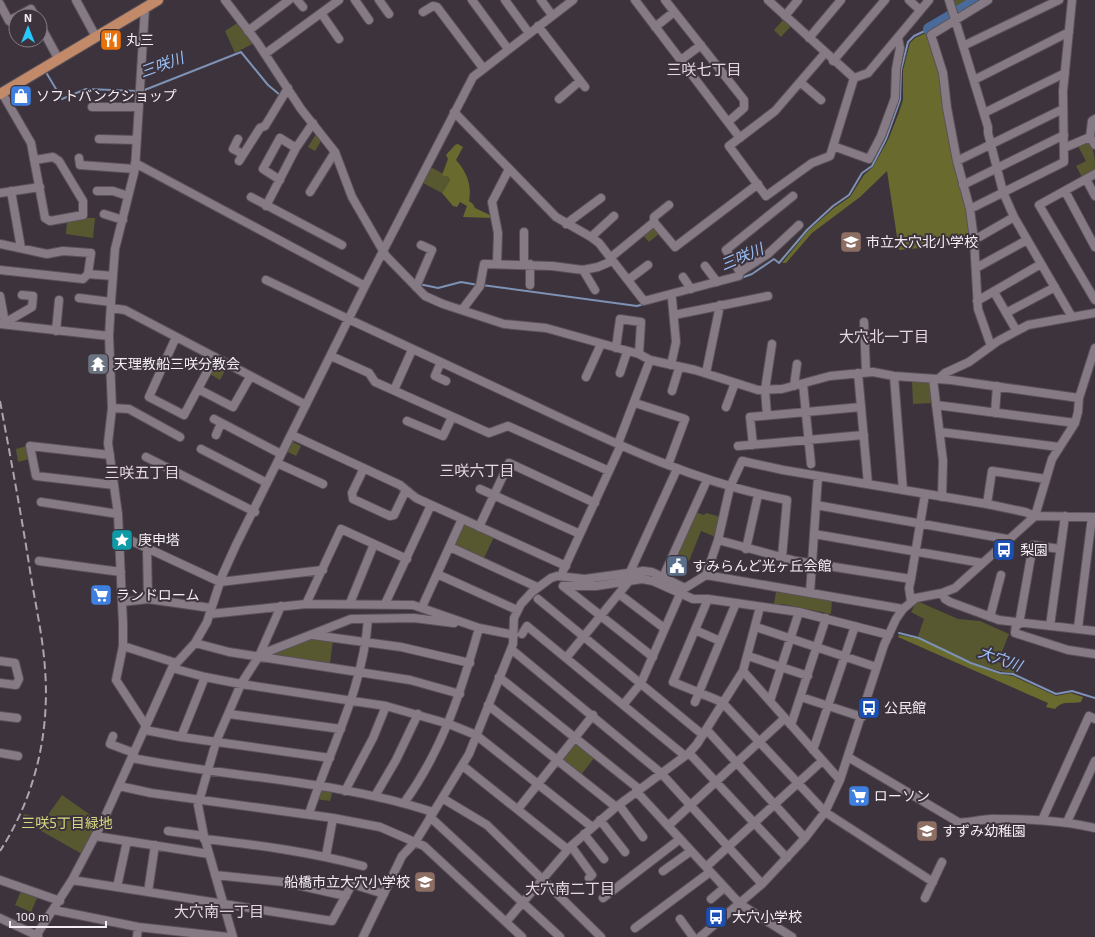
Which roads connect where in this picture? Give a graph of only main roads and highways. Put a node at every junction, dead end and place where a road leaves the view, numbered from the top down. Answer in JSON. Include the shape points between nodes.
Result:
{"nodes":[{"id":1,"x":150,"y":3,"type":"edge"},
{"id":2,"x":1,"y":91,"type":"edge"}],
"edges":[{"from":1,"to":2,"type":"main road","via":[[59,60]]}]}
